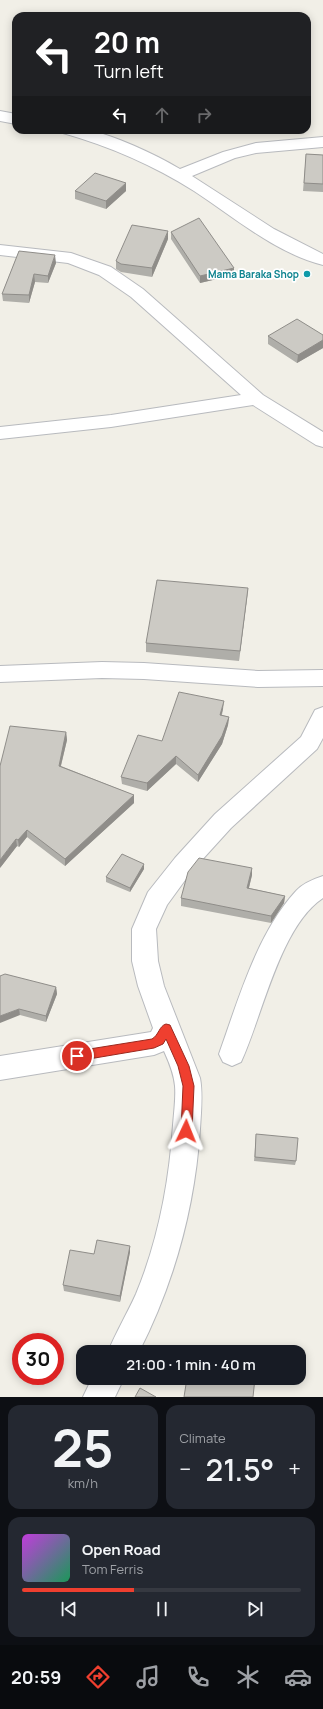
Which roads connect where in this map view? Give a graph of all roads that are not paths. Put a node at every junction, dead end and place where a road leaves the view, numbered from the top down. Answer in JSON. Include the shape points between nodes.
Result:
{"nodes":[{"id":1,"x":0,"y":116,"type":"edge"},
{"id":2,"x":12,"y":118,"type":"edge"},
{"id":3,"x":81,"y":134,"type":"edge"},
{"id":4,"x":323,"y":142,"type":"edge"},
{"id":5,"x":180,"y":175,"type":"junction"},
{"id":6,"x":0,"y":250,"type":"edge"},
{"id":7,"x":323,"y":260,"type":"edge"},
{"id":8,"x":256,"y":399,"type":"junction"},
{"id":9,"x":0,"y":434,"type":"edge"},
{"id":10,"x":323,"y":441,"type":"edge"},
{"id":11,"x":0,"y":674,"type":"edge"},
{"id":12,"x":323,"y":678,"type":"edge"},
{"id":13,"x":323,"y":716,"type":"edge"},
{"id":14,"x":323,"y":886,"type":"edge"},
{"id":15,"x":166,"y":1028,"type":"junction"},
{"id":16,"x":232,"y":1054,"type":"dead end"},
{"id":17,"x":0,"y":1068,"type":"edge"},
{"id":18,"x":127,"y":1345,"type":"edge"},
{"id":19,"x":105,"y":1385,"type":"edge"},
{"id":20,"x":98,"y":1397,"type":"edge"}],
"edges":[{"from":1,"to":2,"type":"street"},
{"from":3,"to":5,"type":"street","via":[[105,141]]},
{"from":4,"to":5,"type":"street","via":[[256,148],[229,155]]},
{"from":5,"to":7,"type":"street","via":[[267,233]]},
{"from":6,"to":8,"type":"street","via":[[71,258],[105,271],[137,293]]},
{"from":8,"to":9,"type":"street","via":[[111,421]]},
{"from":8,"to":10,"type":"street"},
{"from":11,"to":12,"type":"street","via":[[102,670],[258,678]]},
{"from":13,"to":15,"type":"street","via":[[309,743],[223,821],[183,865],[158,899],[144,929],[145,960]]},
{"from":14,"to":16,"type":"street","via":[[306,897],[277,939]]},
{"from":15,"to":17,"type":"street","via":[[160,1040],[154,1044]]},
{"from":15,"to":18,"type":"street","via":[[184,1066],[188,1086],[181,1178],[156,1283]]},
{"from":19,"to":20,"type":"street"}]}
